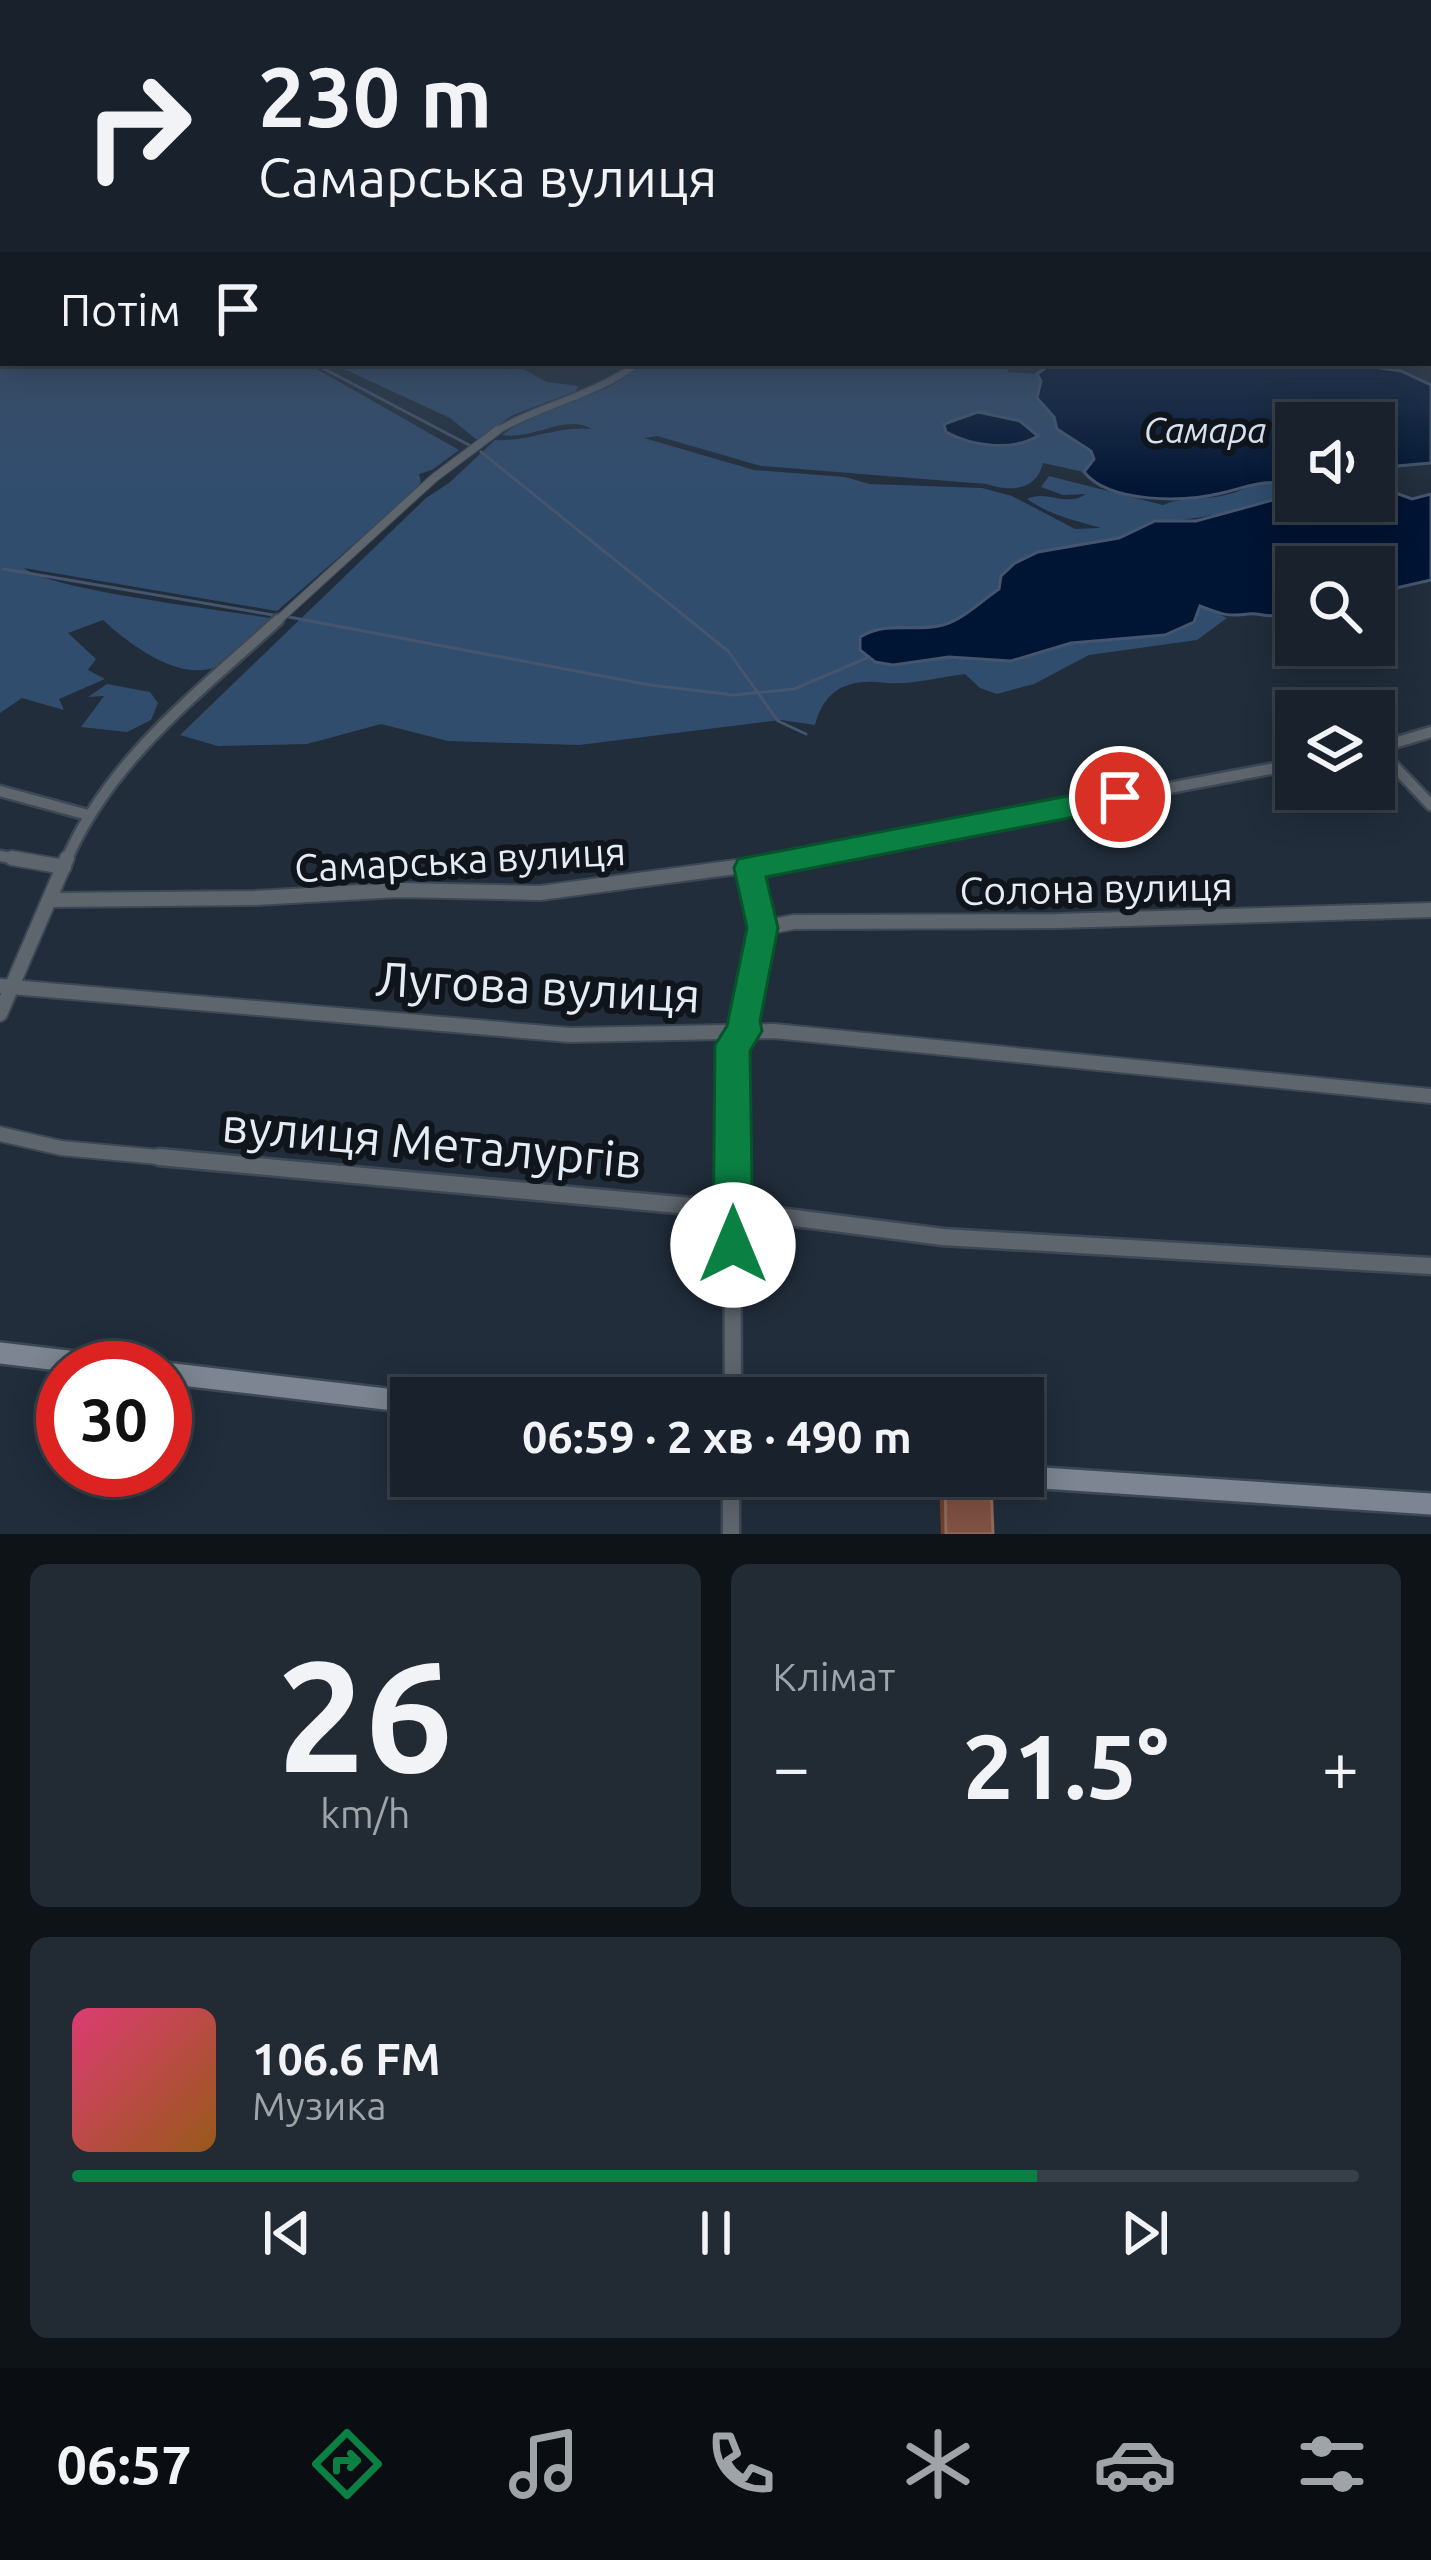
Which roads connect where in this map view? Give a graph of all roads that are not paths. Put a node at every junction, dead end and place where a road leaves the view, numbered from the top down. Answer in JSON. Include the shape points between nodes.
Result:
{"nodes":[{"id":1,"x":634,"y":366,"type":"edge"},
{"id":2,"x":1431,"y":732,"type":"edge"},
{"id":3,"x":1395,"y":742,"type":"edge"},
{"id":4,"x":1275,"y":768,"type":"edge"},
{"id":5,"x":1395,"y":768,"type":"edge"},
{"id":6,"x":0,"y":791,"type":"edge"},
{"id":7,"x":1431,"y":805,"type":"edge"},
{"id":8,"x":88,"y":814,"type":"junction"},
{"id":9,"x":0,"y":856,"type":"edge"},
{"id":10,"x":64,"y":866,"type":"junction"},
{"id":11,"x":748,"y":868,"type":"junction"},
{"id":12,"x":49,"y":900,"type":"junction"},
{"id":13,"x":1431,"y":910,"type":"edge"},
{"id":14,"x":762,"y":928,"type":"junction"},
{"id":15,"x":6,"y":988,"type":"edge"},
{"id":16,"x":0,"y":1014,"type":"edge"},
{"id":17,"x":745,"y":1031,"type":"junction"},
{"id":18,"x":1431,"y":1096,"type":"edge"},
{"id":19,"x":0,"y":1134,"type":"edge"},
{"id":20,"x":733,"y":1210,"type":"junction"},
{"id":21,"x":1431,"y":1266,"type":"edge"},
{"id":22,"x":0,"y":1353,"type":"edge"},
{"id":23,"x":36,"y":1357,"type":"edge"},
{"id":24,"x":192,"y":1376,"type":"edge"},
{"id":25,"x":733,"y":1377,"type":"edge"},
{"id":26,"x":390,"y":1400,"type":"edge"},
{"id":27,"x":1044,"y":1478,"type":"edge"},
{"id":28,"x":730,"y":1497,"type":"edge"},
{"id":29,"x":1431,"y":1504,"type":"edge"},
{"id":30,"x":731,"y":1534,"type":"edge"}],
"edges":[{"from":1,"to":8,"type":"street","via":[[523,415],[434,478],[133,752]]},
{"from":2,"to":3,"type":"street"},
{"from":4,"to":11,"type":"street","name":"Самарська вулиця"},
{"from":5,"to":7,"type":"street"},
{"from":6,"to":8,"type":"street"},
{"from":8,"to":10,"type":"street"},
{"from":9,"to":10,"type":"street"},
{"from":10,"to":12,"type":"street"},
{"from":11,"to":12,"type":"street","name":"Самарська вулиця","via":[[540,893]]},
{"from":11,"to":14,"type":"street"},
{"from":12,"to":15,"type":"street"},
{"from":13,"to":14,"type":"street","name":"Солона вулиця"},
{"from":14,"to":17,"type":"street"},
{"from":15,"to":16,"type":"street"},
{"from":15,"to":17,"type":"street","name":"Лугова вулиця","via":[[570,1035]]},
{"from":17,"to":18,"type":"street","name":"Лугова вулиця"},
{"from":17,"to":20,"type":"street","via":[[732,1045]]},
{"from":19,"to":20,"type":"street","name":"вулиця Металургів","via":[[61,1148]]},
{"from":20,"to":21,"type":"street","name":"вулиця Металургів","via":[[943,1237]]},
{"from":20,"to":25,"type":"street"},
{"from":22,"to":23,"type":"street"},
{"from":24,"to":26,"type":"street"},
{"from":27,"to":29,"type":"street"},
{"from":28,"to":30,"type":"street"}]}
